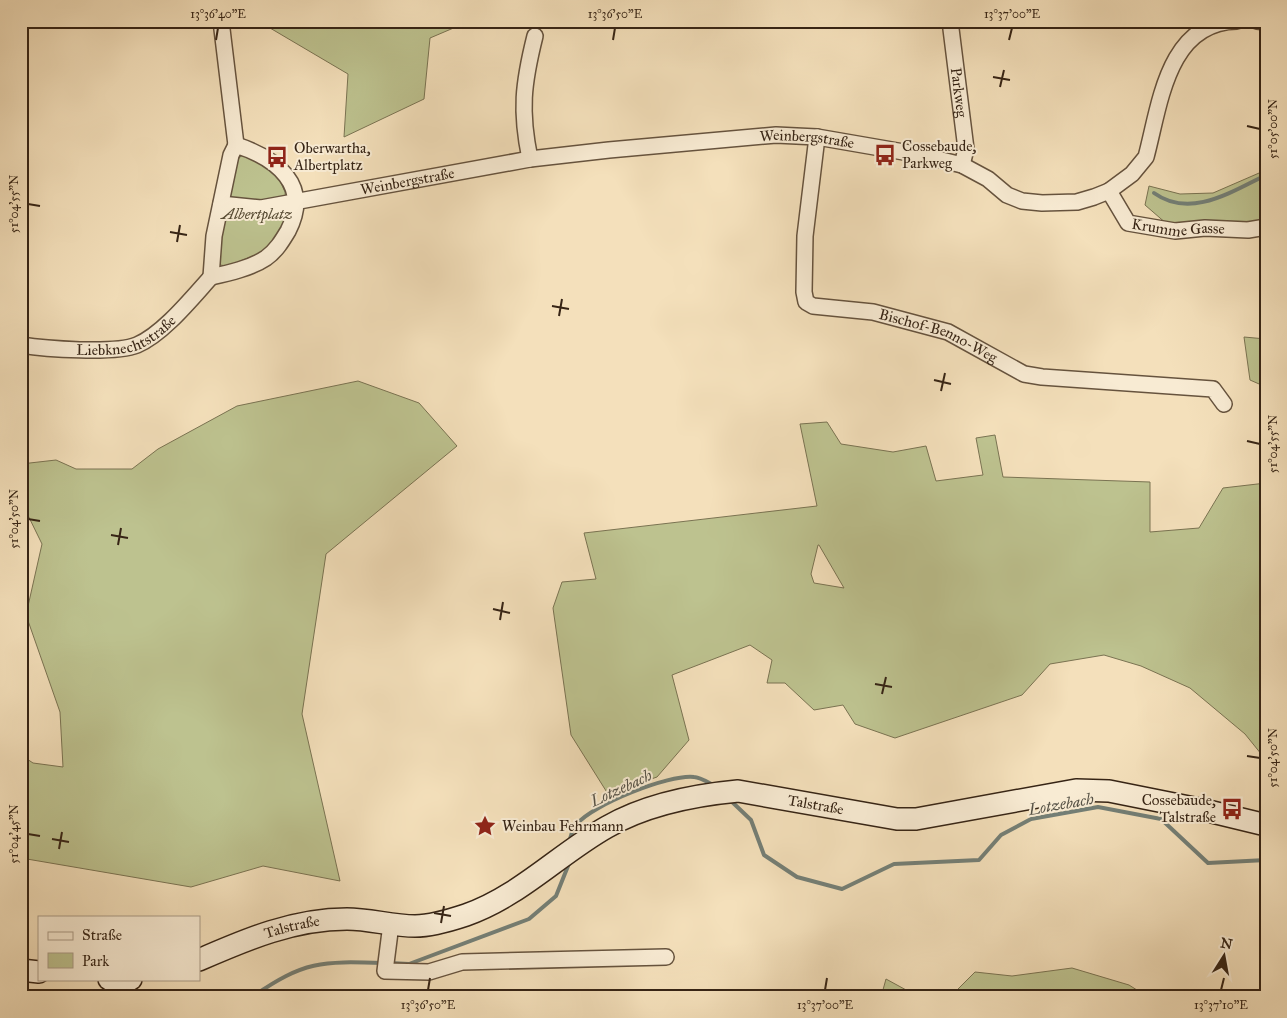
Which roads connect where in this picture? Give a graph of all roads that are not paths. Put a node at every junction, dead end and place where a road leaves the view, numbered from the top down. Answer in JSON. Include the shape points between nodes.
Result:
{"nodes":[{"id":1,"x":221,"y":21,"type":"edge"},
{"id":2,"x":950,"y":21,"type":"edge"},
{"id":3,"x":1237,"y":21,"type":"edge"},
{"id":4,"x":1257,"y":21,"type":"edge"},
{"id":5,"x":1266,"y":22,"type":"edge"},
{"id":6,"x":535,"y":36,"type":"dead end"},
{"id":7,"x":817,"y":137,"type":"junction"},
{"id":8,"x":236,"y":145,"type":"junction"},
{"id":9,"x":530,"y":159,"type":"junction"},
{"id":10,"x":962,"y":165,"type":"junction"},
{"id":11,"x":1109,"y":190,"type":"junction"},
{"id":12,"x":297,"y":202,"type":"junction"},
{"id":13,"x":221,"y":204,"type":"junction"},
{"id":14,"x":1266,"y":227,"type":"edge"},
{"id":15,"x":211,"y":277,"type":"junction"},
{"id":16,"x":21,"y":345,"type":"edge"},
{"id":17,"x":1224,"y":404,"type":"dead end"},
{"id":18,"x":1266,"y":825,"type":"edge"},
{"id":19,"x":391,"y":924,"type":"junction"},
{"id":20,"x":666,"y":957,"type":"dead end"},
{"id":21,"x":200,"y":960,"type":"edge"},
{"id":22,"x":21,"y":970,"type":"edge"},
{"id":23,"x":38,"y":972,"type":"edge"}],
"edges":[{"from":1,"to":8,"type":"street"},
{"from":2,"to":10,"type":"street","name":"Parkweg","via":[[966,149]]},
{"from":3,"to":11,"type":"street","name":"Weinbergstraße","via":[[1207,27],[1190,38],[1179,51],[1171,66],[1146,157],[1132,174]]},
{"from":4,"to":5,"type":"street"},
{"from":6,"to":9,"type":"street","via":[[524,80],[523,128]]},
{"from":7,"to":9,"type":"street","name":"Weinbergstraße","via":[[776,135],[736,138]]},
{"from":7,"to":10,"type":"street","name":"Weinbergstraße"},
{"from":7,"to":17,"type":"street","name":"Bischof-Benno-Weg","via":[[805,236],[806,302],[813,306],[873,312],[948,332],[1024,374],[1213,389]]},
{"from":8,"to":12,"type":"street","via":[[275,163],[288,178]]},
{"from":8,"to":13,"type":"street"},
{"from":9,"to":12,"type":"street","name":"Weinbergstraße"},
{"from":10,"to":11,"type":"street","name":"Weinbergstraße","via":[[1022,202],[1078,202]]},
{"from":11,"to":14,"type":"street","name":"Krumme Gasse","via":[[1128,223],[1175,231]]},
{"from":12,"to":13,"type":"street","via":[[261,208]]},
{"from":12,"to":15,"type":"street","via":[[281,244],[266,258]]},
{"from":13,"to":15,"type":"street","via":[[214,236]]},
{"from":15,"to":16,"type":"street","name":"Liebknechtstraße","via":[[154,334],[137,345],[59,350]]},
{"from":18,"to":19,"type":"street","name":"Talstraße","via":[[1109,791],[1076,790],[916,819],[897,819],[738,791],[654,808],[608,826],[508,895],[467,914],[416,926]]},
{"from":19,"to":20,"type":"street","via":[[385,971],[429,972],[462,962]]},
{"from":19,"to":21,"type":"street","name":"Talstraße","via":[[348,919],[289,927],[257,935]]},
{"from":22,"to":23,"type":"street"}]}
